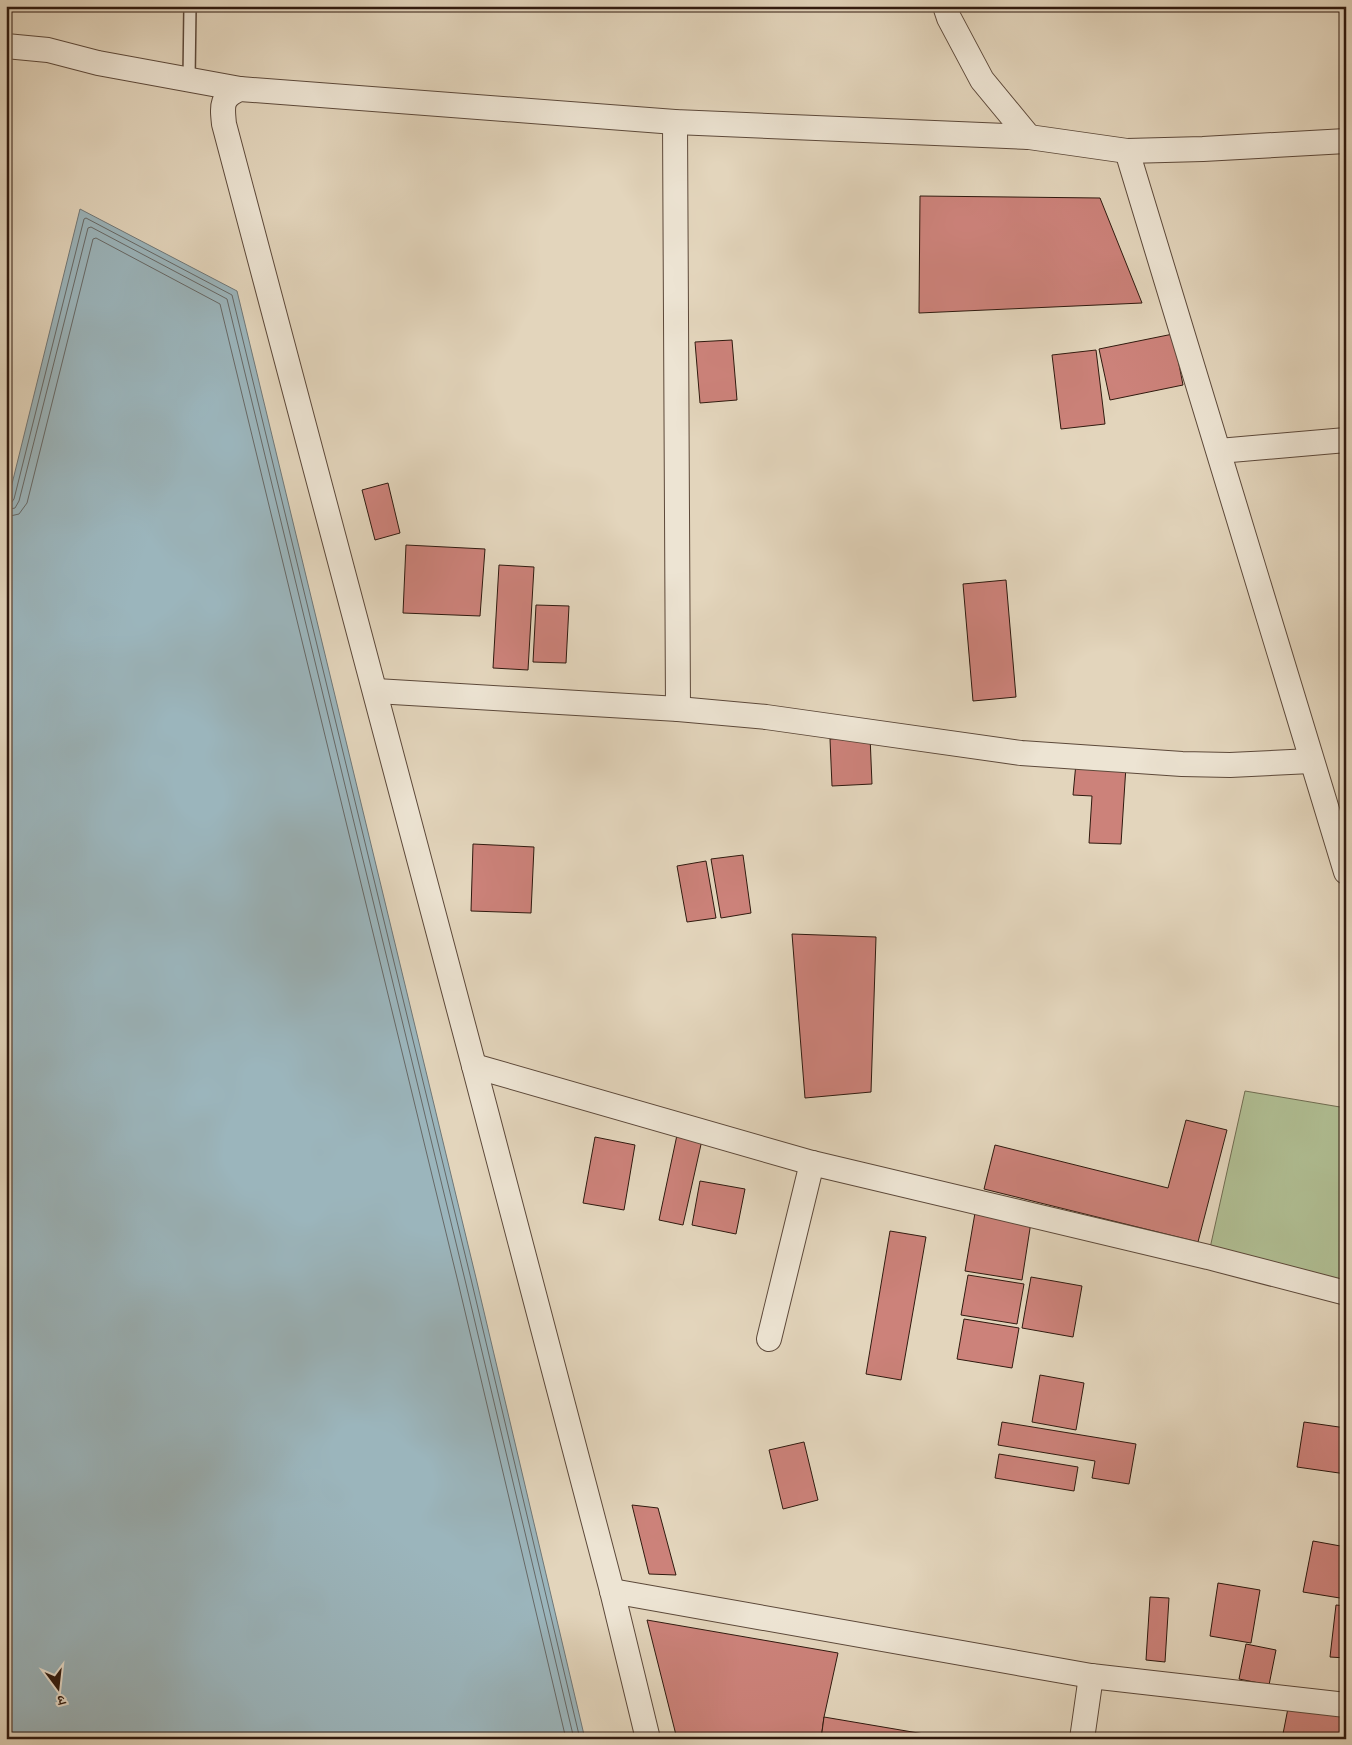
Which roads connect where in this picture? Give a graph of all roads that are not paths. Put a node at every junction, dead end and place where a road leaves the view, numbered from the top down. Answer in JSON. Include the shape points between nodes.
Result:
{"nodes":[{"id":1,"x":190,"y":6,"type":"edge"},
{"id":2,"x":945,"y":6,"type":"edge"},
{"id":3,"x":6,"y":46,"type":"edge"},
{"id":4,"x":189,"y":80,"type":"junction"},
{"id":5,"x":240,"y":89,"type":"junction"},
{"id":6,"x":675,"y":122,"type":"junction"},
{"id":7,"x":1030,"y":137,"type":"junction"},
{"id":8,"x":1346,"y":141,"type":"edge"},
{"id":9,"x":1127,"y":151,"type":"junction"},
{"id":10,"x":1346,"y":440,"type":"edge"},
{"id":11,"x":1219,"y":451,"type":"junction"},
{"id":12,"x":376,"y":691,"type":"junction"},
{"id":13,"x":678,"y":709,"type":"junction"},
{"id":14,"x":1311,"y":761,"type":"junction"},
{"id":15,"x":1346,"y":872,"type":"edge"},
{"id":16,"x":474,"y":1066,"type":"junction"},
{"id":17,"x":812,"y":1163,"type":"junction"},
{"id":18,"x":1346,"y":1293,"type":"edge"},
{"id":19,"x":769,"y":1339,"type":"dead end"},
{"id":20,"x":612,"y":1591,"type":"junction"},
{"id":21,"x":1091,"y":1676,"type":"junction"},
{"id":22,"x":1346,"y":1705,"type":"edge"},
{"id":23,"x":648,"y":1739,"type":"edge"},
{"id":24,"x":1082,"y":1739,"type":"edge"}],
"edges":[{"from":1,"to":4,"type":"lane"},
{"from":2,"to":7,"type":"street","via":[[982,80]]},
{"from":3,"to":4,"type":"street","via":[[48,50],[98,64]]},
{"from":4,"to":5,"type":"street"},
{"from":5,"to":6,"type":"street"},
{"from":5,"to":12,"type":"street","via":[[226,97],[222,109],[224,124]]},
{"from":6,"to":7,"type":"street"},
{"from":6,"to":13,"type":"street"},
{"from":7,"to":9,"type":"street"},
{"from":8,"to":9,"type":"street"},
{"from":9,"to":11,"type":"street"},
{"from":10,"to":11,"type":"street"},
{"from":11,"to":14,"type":"street"},
{"from":12,"to":13,"type":"street"},
{"from":12,"to":16,"type":"street"},
{"from":13,"to":14,"type":"street","via":[[766,717],[1021,753],[1182,764]]},
{"from":14,"to":15,"type":"street"},
{"from":16,"to":17,"type":"street"},
{"from":16,"to":20,"type":"street"},
{"from":17,"to":18,"type":"street"},
{"from":17,"to":19,"type":"street"},
{"from":20,"to":21,"type":"street"},
{"from":20,"to":23,"type":"street"},
{"from":21,"to":22,"type":"street"},
{"from":21,"to":24,"type":"street"}]}
